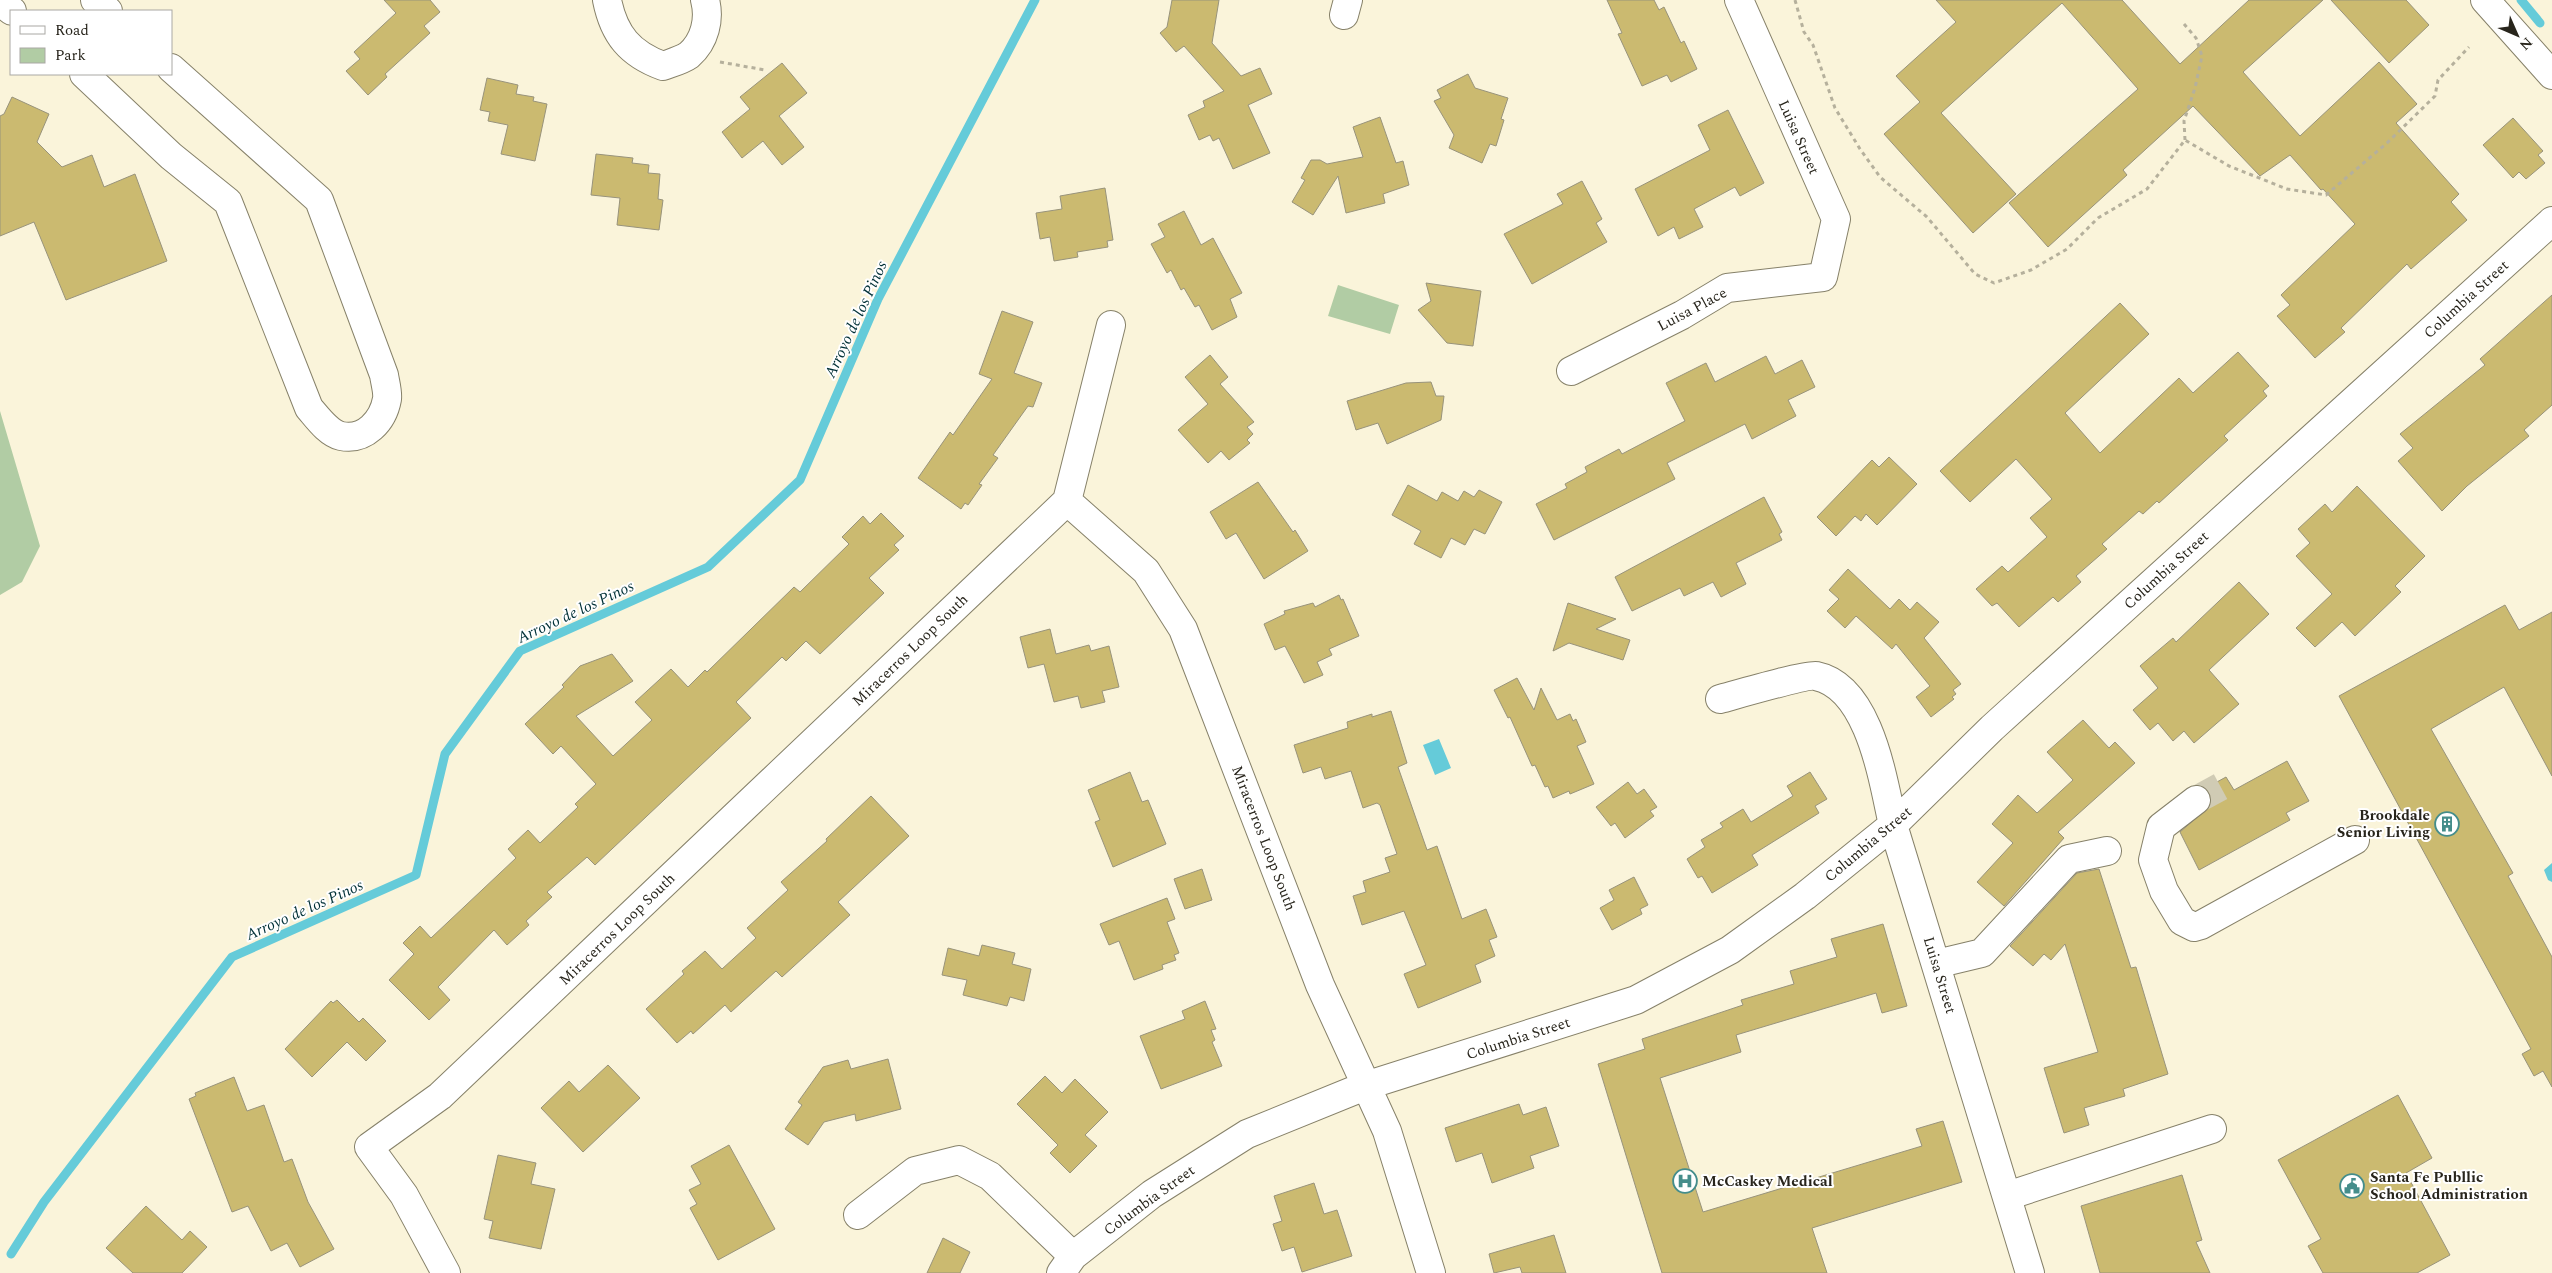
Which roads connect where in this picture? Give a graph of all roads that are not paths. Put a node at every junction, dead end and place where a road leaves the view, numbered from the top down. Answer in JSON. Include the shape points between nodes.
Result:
{"nodes":[{"id":1,"x":95,"y":0,"type":"edge"},
{"id":2,"x":607,"y":0,"type":"edge"},
{"id":3,"x":705,"y":0,"type":"edge"},
{"id":4,"x":1739,"y":0,"type":"edge"},
{"id":5,"x":2485,"y":0,"type":"edge"},
{"id":6,"x":107,"y":10,"type":"edge"},
{"id":7,"x":172,"y":69,"type":"edge"},
{"id":8,"x":85,"y":75,"type":"edge"},
{"id":9,"x":2552,"y":75,"type":"edge"},
{"id":10,"x":2552,"y":221,"type":"edge"},
{"id":11,"x":1823,"y":277,"type":"joint"},
{"id":12,"x":1111,"y":325,"type":"dead end"},
{"id":13,"x":1571,"y":371,"type":"dead end"},
{"id":14,"x":1067,"y":501,"type":"junction"},
{"id":15,"x":1720,"y":699,"type":"dead end"},
{"id":16,"x":2196,"y":800,"type":"tunnel mouth"},
{"id":17,"x":1893,"y":825,"type":"junction"},
{"id":18,"x":2355,"y":840,"type":"dead end"},
{"id":19,"x":2107,"y":851,"type":"dead end"},
{"id":20,"x":1936,"y":964,"type":"junction"},
{"id":21,"x":1365,"y":1086,"type":"junction"},
{"id":22,"x":2212,"y":1129,"type":"dead end"},
{"id":23,"x":2007,"y":1196,"type":"junction"},
{"id":24,"x":858,"y":1215,"type":"dead end"},
{"id":25,"x":1067,"y":1265,"type":"edge"},
{"id":26,"x":446,"y":1273,"type":"edge"},
{"id":27,"x":1430,"y":1273,"type":"edge"},
{"id":28,"x":2030,"y":1273,"type":"edge"}],
"edges":[{"from":1,"to":6,"type":"street"},
{"from":2,"to":3,"type":"street","via":[[611,18],[624,42],[643,59],[663,66],[688,55],[702,39],[708,14]]},
{"from":4,"to":11,"type":"street","name":"Luisa Street","via":[[1836,219]]},
{"from":5,"to":9,"type":"street"},
{"from":7,"to":8,"type":"street","via":[[319,200],[384,375],[387,398],[374,428],[363,434],[340,436],[325,426],[309,408],[228,202],[171,156]]},
{"from":10,"to":17,"type":"street","name":"Columbia Street","via":[[1992,728]]},
{"from":11,"to":13,"type":"street","name":"Luisa Place","via":[[1727,288],[1682,315]]},
{"from":12,"to":14,"type":"street"},
{"from":14,"to":21,"type":"street","name":"Miracerros Loop South","via":[[1146,571],[1183,628],[1320,985]]},
{"from":14,"to":26,"type":"street","name":"Miracerros Loop South","via":[[440,1096],[369,1147],[404,1195]]},
{"from":15,"to":17,"type":"street","name":"Luisa Street","via":[[1815,676],[1836,685],[1856,704],[1864,723],[1879,762]]},
{"from":16,"to":18,"type":"street","via":[[2161,827],[2153,860],[2164,891],[2182,921],[2194,927]]},
{"from":17,"to":20,"type":"street","name":"Luisa Street"},
{"from":17,"to":21,"type":"street","name":"Columbia Street","via":[[1806,896],[1730,950],[1636,1000]]},
{"from":19,"to":20,"type":"street","via":[[2070,859],[1982,953]]},
{"from":20,"to":23,"type":"street","name":"Luisa Street"},
{"from":21,"to":25,"type":"street","name":"Columbia Street","via":[[1247,1134],[1152,1194]]},
{"from":21,"to":27,"type":"street","name":"Miracerros Loop South","via":[[1387,1131]]},
{"from":22,"to":23,"type":"street"},
{"from":23,"to":28,"type":"street","name":"Luisa Street"},
{"from":24,"to":25,"type":"street","via":[[915,1171],[959,1160],[990,1176]]}]}
